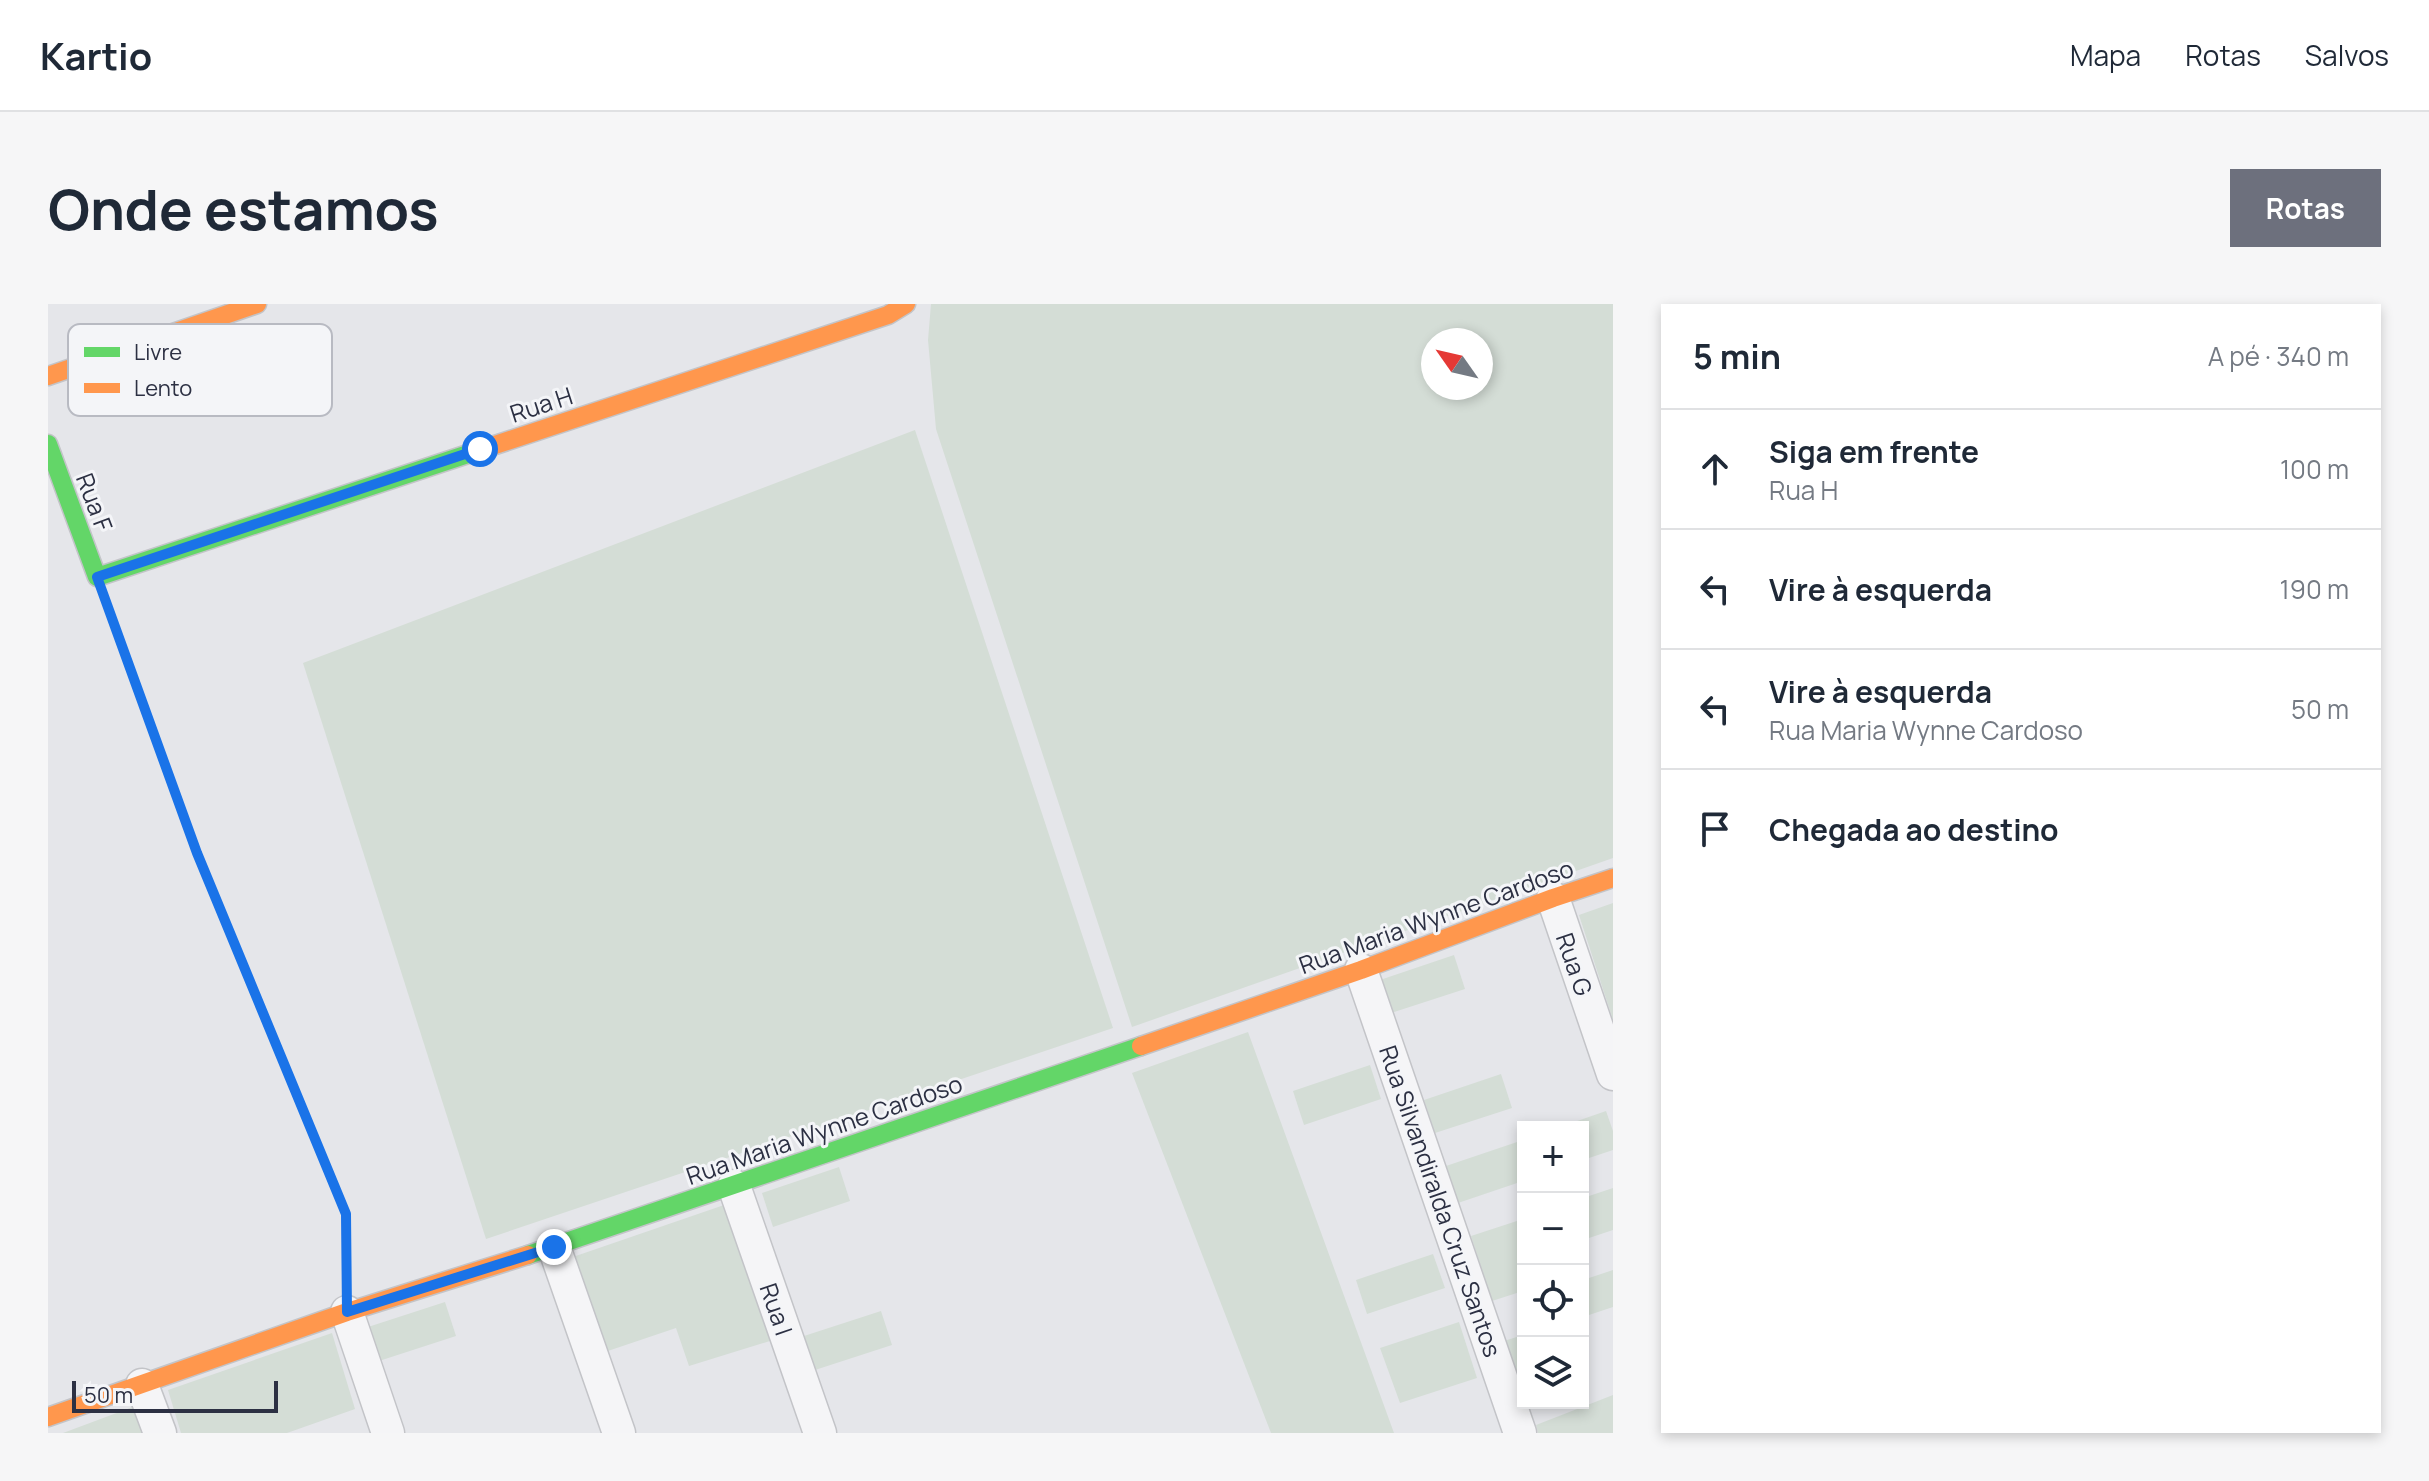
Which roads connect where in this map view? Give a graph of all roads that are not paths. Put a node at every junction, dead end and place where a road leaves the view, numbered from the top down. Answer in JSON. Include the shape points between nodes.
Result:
{"nodes":[{"id":1,"x":257,"y":304,"type":"edge"},
{"id":2,"x":906,"y":304,"type":"edge"},
{"id":3,"x":199,"y":324,"type":"edge"},
{"id":4,"x":68,"y":369,"type":"edge"},
{"id":5,"x":48,"y":376,"type":"edge"},
{"id":6,"x":48,"y":444,"type":"edge"},
{"id":7,"x":97,"y":577,"type":"joint"},
{"id":8,"x":1613,"y":878,"type":"edge"},
{"id":9,"x":1553,"y":898,"type":"junction"},
{"id":10,"x":1361,"y":970,"type":"junction"},
{"id":11,"x":1613,"y":1074,"type":"edge"},
{"id":12,"x":734,"y":1186,"type":"junction"},
{"id":13,"x":554,"y":1247,"type":"junction"},
{"id":14,"x":347,"y":1312,"type":"junction"},
{"id":15,"x":142,"y":1385,"type":"junction"},
{"id":16,"x":48,"y":1417,"type":"edge"},
{"id":17,"x":160,"y":1433,"type":"edge"},
{"id":18,"x":388,"y":1433,"type":"edge"},
{"id":19,"x":619,"y":1433,"type":"edge"},
{"id":20,"x":820,"y":1433,"type":"edge"},
{"id":21,"x":1520,"y":1433,"type":"edge"}],
"edges":[{"from":1,"to":3,"type":"street"},
{"from":2,"to":7,"type":"street","name":"Rua H","via":[[888,315]]},
{"from":4,"to":5,"type":"street"},
{"from":6,"to":7,"type":"street","name":"Rua F"},
{"from":8,"to":9,"type":"street","name":"Rua Maria Wynne Cardoso"},
{"from":9,"to":10,"type":"street","name":"Rua Maria Wynne Cardoso"},
{"from":9,"to":11,"type":"street","name":"Rua G"},
{"from":10,"to":12,"type":"street","name":"Rua Maria Wynne Cardoso"},
{"from":10,"to":21,"type":"street","name":"Rua Silvandiralda Cruz Santos"},
{"from":12,"to":13,"type":"street","name":"Rua Maria Wynne Cardoso"},
{"from":12,"to":20,"type":"street","name":"Rua I"},
{"from":13,"to":14,"type":"street","name":"Rua Maria Wynne Cardoso"},
{"from":13,"to":19,"type":"street"},
{"from":14,"to":15,"type":"street","name":"Rua Maria Wynne Cardoso"},
{"from":14,"to":18,"type":"street"},
{"from":15,"to":16,"type":"street","name":"Rua Maria Wynne Cardoso"},
{"from":15,"to":17,"type":"street"}]}
